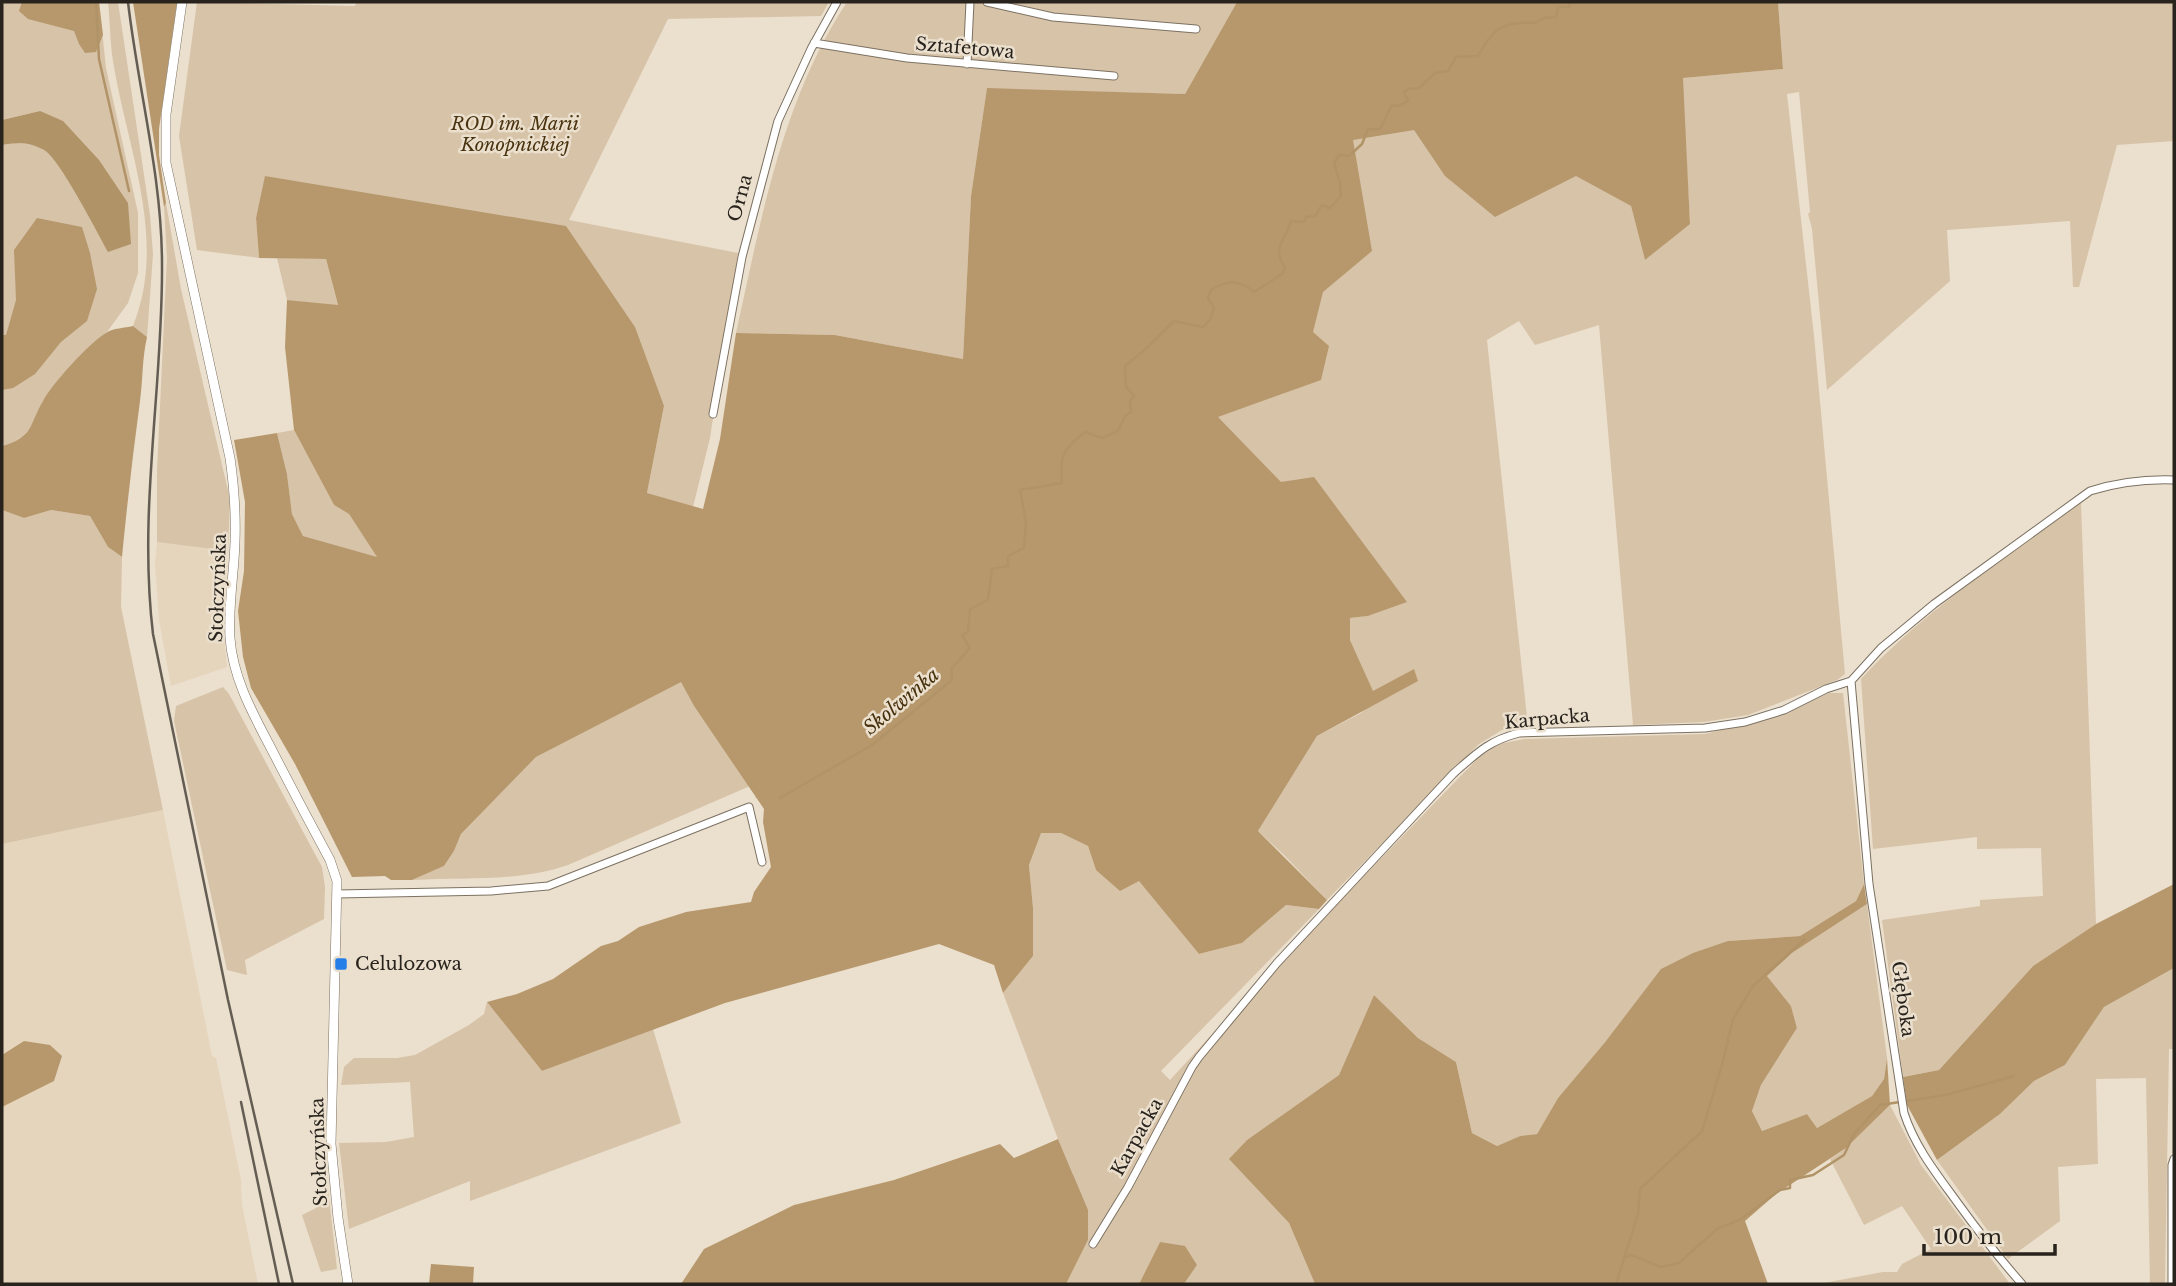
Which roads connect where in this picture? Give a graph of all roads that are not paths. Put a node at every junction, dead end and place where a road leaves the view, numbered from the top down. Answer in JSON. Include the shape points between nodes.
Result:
{"nodes":[{"id":1,"x":182,"y":2,"type":"edge"},
{"id":2,"x":837,"y":2,"type":"edge"},
{"id":3,"x":970,"y":2,"type":"edge"},
{"id":4,"x":987,"y":2,"type":"edge"},
{"id":5,"x":1196,"y":29,"type":"dead end"},
{"id":6,"x":814,"y":43,"type":"junction"},
{"id":7,"x":967,"y":64,"type":"junction"},
{"id":8,"x":1114,"y":76,"type":"dead end"},
{"id":9,"x":713,"y":414,"type":"dead end"},
{"id":10,"x":2174,"y":480,"type":"edge"},
{"id":11,"x":1851,"y":681,"type":"junction"},
{"id":12,"x":762,"y":862,"type":"dead end"},
{"id":13,"x":337,"y":894,"type":"junction"},
{"id":14,"x":2174,"y":1159,"type":"edge"},
{"id":15,"x":1093,"y":1244,"type":"dead end"},
{"id":16,"x":348,"y":1284,"type":"edge"},
{"id":17,"x":2022,"y":1284,"type":"edge"},
{"id":18,"x":2172,"y":1284,"type":"edge"}],
"edges":[{"from":1,"to":13,"type":"street","name":"Stołczyńska","via":[[167,98],[165,155],[230,458],[235,497],[230,592],[233,658],[258,726],[334,869]]},
{"from":2,"to":6,"type":"street","name":"Orna"},
{"from":3,"to":7,"type":"street"},
{"from":4,"to":5,"type":"street","via":[[1053,17]]},
{"from":6,"to":7,"type":"street","name":"Sztafetowa"},
{"from":6,"to":9,"type":"street","name":"Orna","via":[[768,154],[739,269]]},
{"from":7,"to":8,"type":"street","name":"Sztafetowa"},
{"from":10,"to":11,"type":"street","name":"Karpacka","via":[[2115,483],[2090,491],[1934,604],[1881,648]]},
{"from":11,"to":15,"type":"street","name":"Karpacka","via":[[1745,722],[1667,730],[1519,733],[1496,739],[1479,751],[1277,963],[1199,1057]]},
{"from":11,"to":17,"type":"street","name":"Głęboka","via":[[1869,884],[1904,1113],[1921,1153]]},
{"from":12,"to":13,"type":"street","via":[[749,807],[548,886]]},
{"from":13,"to":16,"type":"street","name":"Stołczyńska","via":[[331,1144]]},
{"from":14,"to":18,"type":"street"}]}
